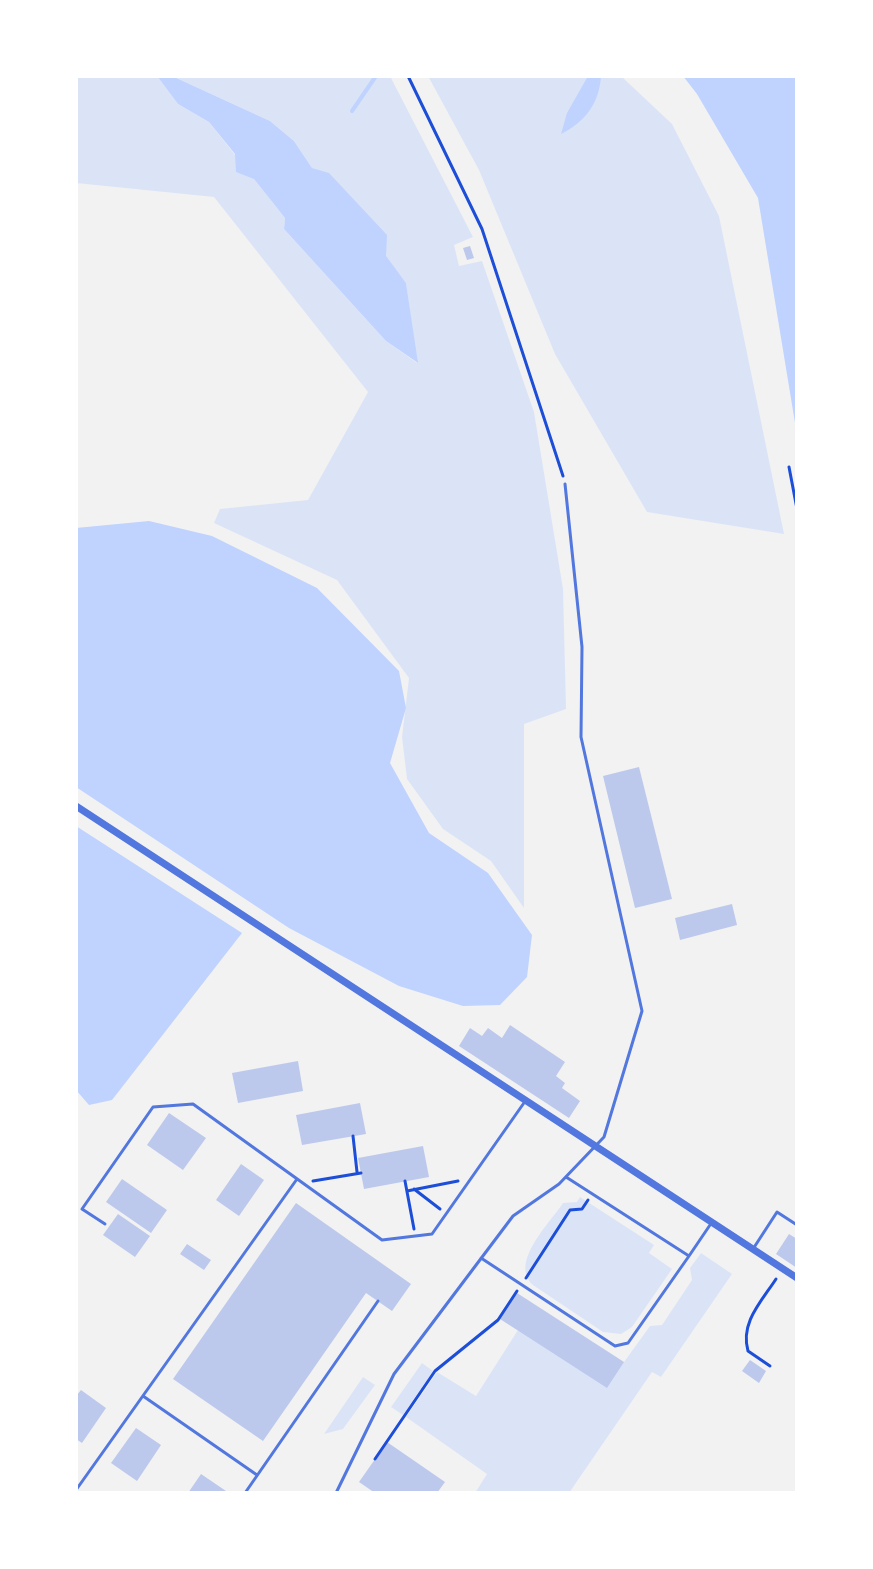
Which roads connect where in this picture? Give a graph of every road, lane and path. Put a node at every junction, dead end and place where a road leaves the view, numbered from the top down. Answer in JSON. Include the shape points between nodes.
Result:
{"nodes":[{"id":1,"x":408,"y":76,"type":"edge"},
{"id":2,"x":789,"y":467,"type":"dead end"},
{"id":3,"x":565,"y":484,"type":"joint"},
{"id":4,"x":797,"y":509,"type":"edge"},
{"id":5,"x":76,"y":806,"type":"edge"},
{"id":6,"x":526,"y":1100,"type":"junction"},
{"id":7,"x":353,"y":1136,"type":"dead end"},
{"id":8,"x":597,"y":1147,"type":"junction"},
{"id":9,"x":566,"y":1177,"type":"junction"},
{"id":10,"x":297,"y":1179,"type":"junction"},
{"id":11,"x":468,"y":1180,"type":"junction"},
{"id":12,"x":405,"y":1181,"type":"dead end"},
{"id":13,"x":303,"y":1183,"type":"junction"},
{"id":14,"x":414,"y":1189,"type":"junction"},
{"id":15,"x":407,"y":1191,"type":"junction"},
{"id":16,"x":587,"y":1202,"type":"dead end"},
{"id":17,"x":445,"y":1213,"type":"junction"},
{"id":18,"x":712,"y":1223,"type":"junction"},
{"id":19,"x":105,"y":1224,"type":"dead end"},
{"id":20,"x":797,"y":1225,"type":"edge"},
{"id":21,"x":415,"y":1236,"type":"junction"},
{"id":22,"x":753,"y":1250,"type":"junction"},
{"id":23,"x":689,"y":1256,"type":"junction"},
{"id":24,"x":481,"y":1258,"type":"junction"},
{"id":25,"x":783,"y":1269,"type":"junction"},
{"id":26,"x":797,"y":1278,"type":"edge"},
{"id":27,"x":522,"y":1284,"type":"junction"},
{"id":28,"x":378,"y":1301,"type":"dead end"},
{"id":29,"x":770,"y":1366,"type":"dead end"},
{"id":30,"x":143,"y":1396,"type":"junction"},
{"id":31,"x":375,"y":1459,"type":"dead end"},
{"id":32,"x":257,"y":1475,"type":"junction"},
{"id":33,"x":76,"y":1490,"type":"edge"},
{"id":34,"x":245,"y":1493,"type":"edge"},
{"id":35,"x":336,"y":1493,"type":"edge"}],
"edges":[{"from":1,"to":3,"type":"path","via":[[482,229]]},
{"from":2,"to":4,"type":"path"},
{"from":3,"to":8,"type":"lane","via":[[582,647],[581,737],[642,1011]]},
{"from":5,"to":6,"type":"street"},
{"from":6,"to":8,"type":"street"},
{"from":6,"to":11,"type":"lane"},
{"from":7,"to":13,"type":"path","via":[[359,1173]]},
{"from":8,"to":9,"type":"lane"},
{"from":8,"to":18,"type":"street"},
{"from":9,"to":23,"type":"lane"},
{"from":9,"to":24,"type":"lane","via":[[513,1216]]},
{"from":10,"to":13,"type":"lane"},
{"from":10,"to":19,"type":"lane","via":[[193,1104],[153,1107],[82,1209]]},
{"from":10,"to":30,"type":"lane"},
{"from":11,"to":14,"type":"path"},
{"from":11,"to":17,"type":"lane"},
{"from":12,"to":15,"type":"path"},
{"from":13,"to":21,"type":"lane","via":[[382,1240]]},
{"from":14,"to":15,"type":"path"},
{"from":14,"to":17,"type":"path"},
{"from":15,"to":21,"type":"path"},
{"from":16,"to":27,"type":"path","via":[[582,1209],[570,1210]]},
{"from":17,"to":21,"type":"lane","via":[[432,1234]]},
{"from":18,"to":22,"type":"street"},
{"from":18,"to":23,"type":"lane"},
{"from":20,"to":22,"type":"lane","via":[[777,1212]]},
{"from":22,"to":25,"type":"street"},
{"from":23,"to":27,"type":"lane","via":[[628,1343],[615,1346]]},
{"from":24,"to":27,"type":"lane"},
{"from":24,"to":35,"type":"lane","via":[[394,1374]]},
{"from":25,"to":26,"type":"street"},
{"from":25,"to":29,"type":"path","via":[[750,1318],[744,1337],[748,1351]]},
{"from":27,"to":31,"type":"path","via":[[498,1320],[435,1371]]},
{"from":28,"to":32,"type":"lane"},
{"from":30,"to":32,"type":"lane"},
{"from":30,"to":33,"type":"lane"},
{"from":32,"to":34,"type":"lane"}]}
